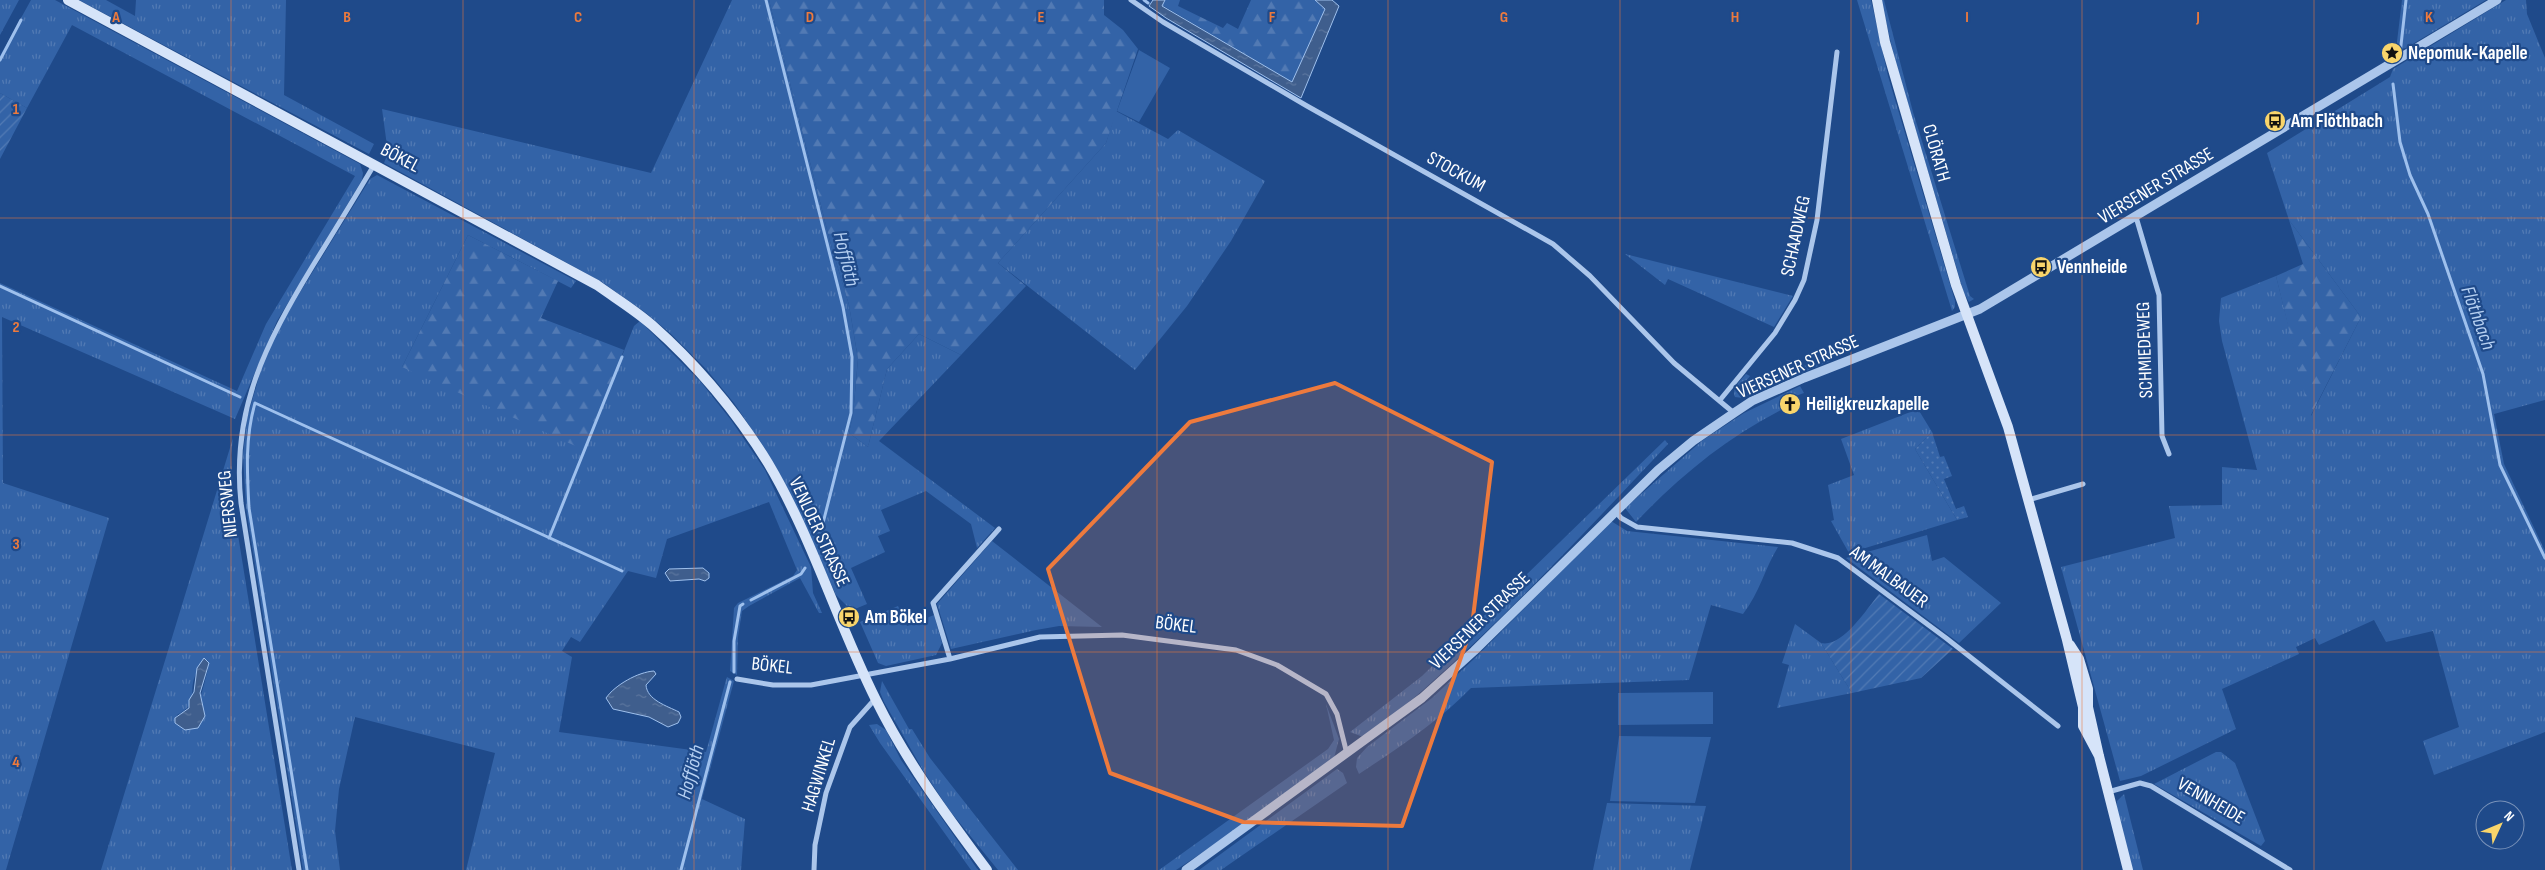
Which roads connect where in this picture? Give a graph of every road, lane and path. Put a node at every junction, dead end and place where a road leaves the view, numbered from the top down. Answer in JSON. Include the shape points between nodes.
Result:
{"nodes":[{"id":1,"x":68,"y":0,"type":"edge"},
{"id":2,"x":1131,"y":0,"type":"edge"},
{"id":3,"x":1876,"y":0,"type":"edge"},
{"id":4,"x":2497,"y":0,"type":"edge"},
{"id":5,"x":1837,"y":52,"type":"dead end"},
{"id":6,"x":374,"y":165,"type":"junction"},
{"id":7,"x":2136,"y":217,"type":"junction"},
{"id":8,"x":1966,"y":315,"type":"junction"},
{"id":9,"x":699,"y":370,"type":"joint"},
{"id":10,"x":1720,"y":400,"type":"junction"},
{"id":11,"x":1734,"y":413,"type":"junction"},
{"id":12,"x":2168,"y":454,"type":"dead end"},
{"id":13,"x":2083,"y":484,"type":"dead end"},
{"id":14,"x":2028,"y":500,"type":"junction"},
{"id":15,"x":1614,"y":511,"type":"junction"},
{"id":16,"x":999,"y":529,"type":"dead end"},
{"id":17,"x":950,"y":659,"type":"junction"},
{"id":18,"x":865,"y":676,"type":"junction"},
{"id":19,"x":737,"y":679,"type":"dead end"},
{"id":20,"x":875,"y":699,"type":"junction"},
{"id":21,"x":2058,"y":726,"type":"dead end"},
{"id":22,"x":1347,"y":754,"type":"junction"},
{"id":23,"x":2108,"y":792,"type":"junction"},
{"id":24,"x":299,"y":870,"type":"edge"},
{"id":25,"x":814,"y":870,"type":"edge"},
{"id":26,"x":986,"y":870,"type":"edge"},
{"id":27,"x":1186,"y":870,"type":"edge"},
{"id":28,"x":2128,"y":870,"type":"edge"},
{"id":29,"x":2290,"y":870,"type":"edge"}],
"edges":[{"from":1,"to":6,"type":"main road","name":"BÖKEL"},
{"from":2,"to":10,"type":"street","name":"STOCKUM","via":[[1307,106],[1554,244],[1590,276],[1674,363]]},
{"from":3,"to":8,"type":"main road","name":"CLÖRATH","via":[[1885,42]]},
{"from":4,"to":7,"type":"street","name":"VIERSENER STRASSE"},
{"from":5,"to":10,"type":"street","name":"SCHAADWEG","via":[[1817,220],[1804,280],[1775,333]]},
{"from":6,"to":9,"type":"main road","name":"BÖKEL","via":[[597,285],[651,324]]},
{"from":6,"to":24,"type":"street","name":"NIERSWEG","via":[[270,341],[252,388],[240,440],[241,503]]},
{"from":7,"to":8,"type":"street","name":"VIERSENER STRASSE"},
{"from":7,"to":12,"type":"street","name":"SCHMIEDEWEG","via":[[2159,295],[2162,436]]},
{"from":8,"to":11,"type":"street","name":"VIERSENER STRASSE","via":[[1804,378],[1752,401]]},
{"from":8,"to":14,"type":"main road","via":[[1999,401]]},
{"from":9,"to":18,"type":"main road","name":"VENLOER STRASSE","via":[[738,417],[768,464]]},
{"from":10,"to":11,"type":"street","name":"STOCKUM"},
{"from":11,"to":15,"type":"street","name":"VIERSENER STRASSE","via":[[1678,453]]},
{"from":13,"to":14,"type":"street"},
{"from":14,"to":23,"type":"main road","via":[[2067,640],[2083,707],[2083,726],[2099,756]]},
{"from":15,"to":21,"type":"street","name":"AM MALBAUER","via":[[1637,527],[1792,543],[1838,558]]},
{"from":15,"to":22,"type":"street","name":"VIERSENER STRASSE","via":[[1444,680]]},
{"from":16,"to":17,"type":"street","via":[[933,603]]},
{"from":17,"to":18,"type":"street","name":"BÖKEL"},
{"from":17,"to":22,"type":"street","name":"BÖKEL","via":[[1040,637],[1122,635],[1236,650],[1277,665],[1326,694],[1337,714]]},
{"from":18,"to":19,"type":"street","name":"BÖKEL","via":[[797,686]]},
{"from":18,"to":20,"type":"main road","name":"VENLOER STRASSE"},
{"from":20,"to":25,"type":"street","name":"HAGWINKEL","via":[[850,727],[826,793],[815,845]]},
{"from":20,"to":26,"type":"main road","name":"VENLOER STRASSE","via":[[943,811]]},
{"from":22,"to":27,"type":"street","name":"VIERSENER STRASSE"},
{"from":23,"to":28,"type":"main road"},
{"from":23,"to":29,"type":"street","name":"VENNHEIDE","via":[[2140,783],[2151,786]]}]}
